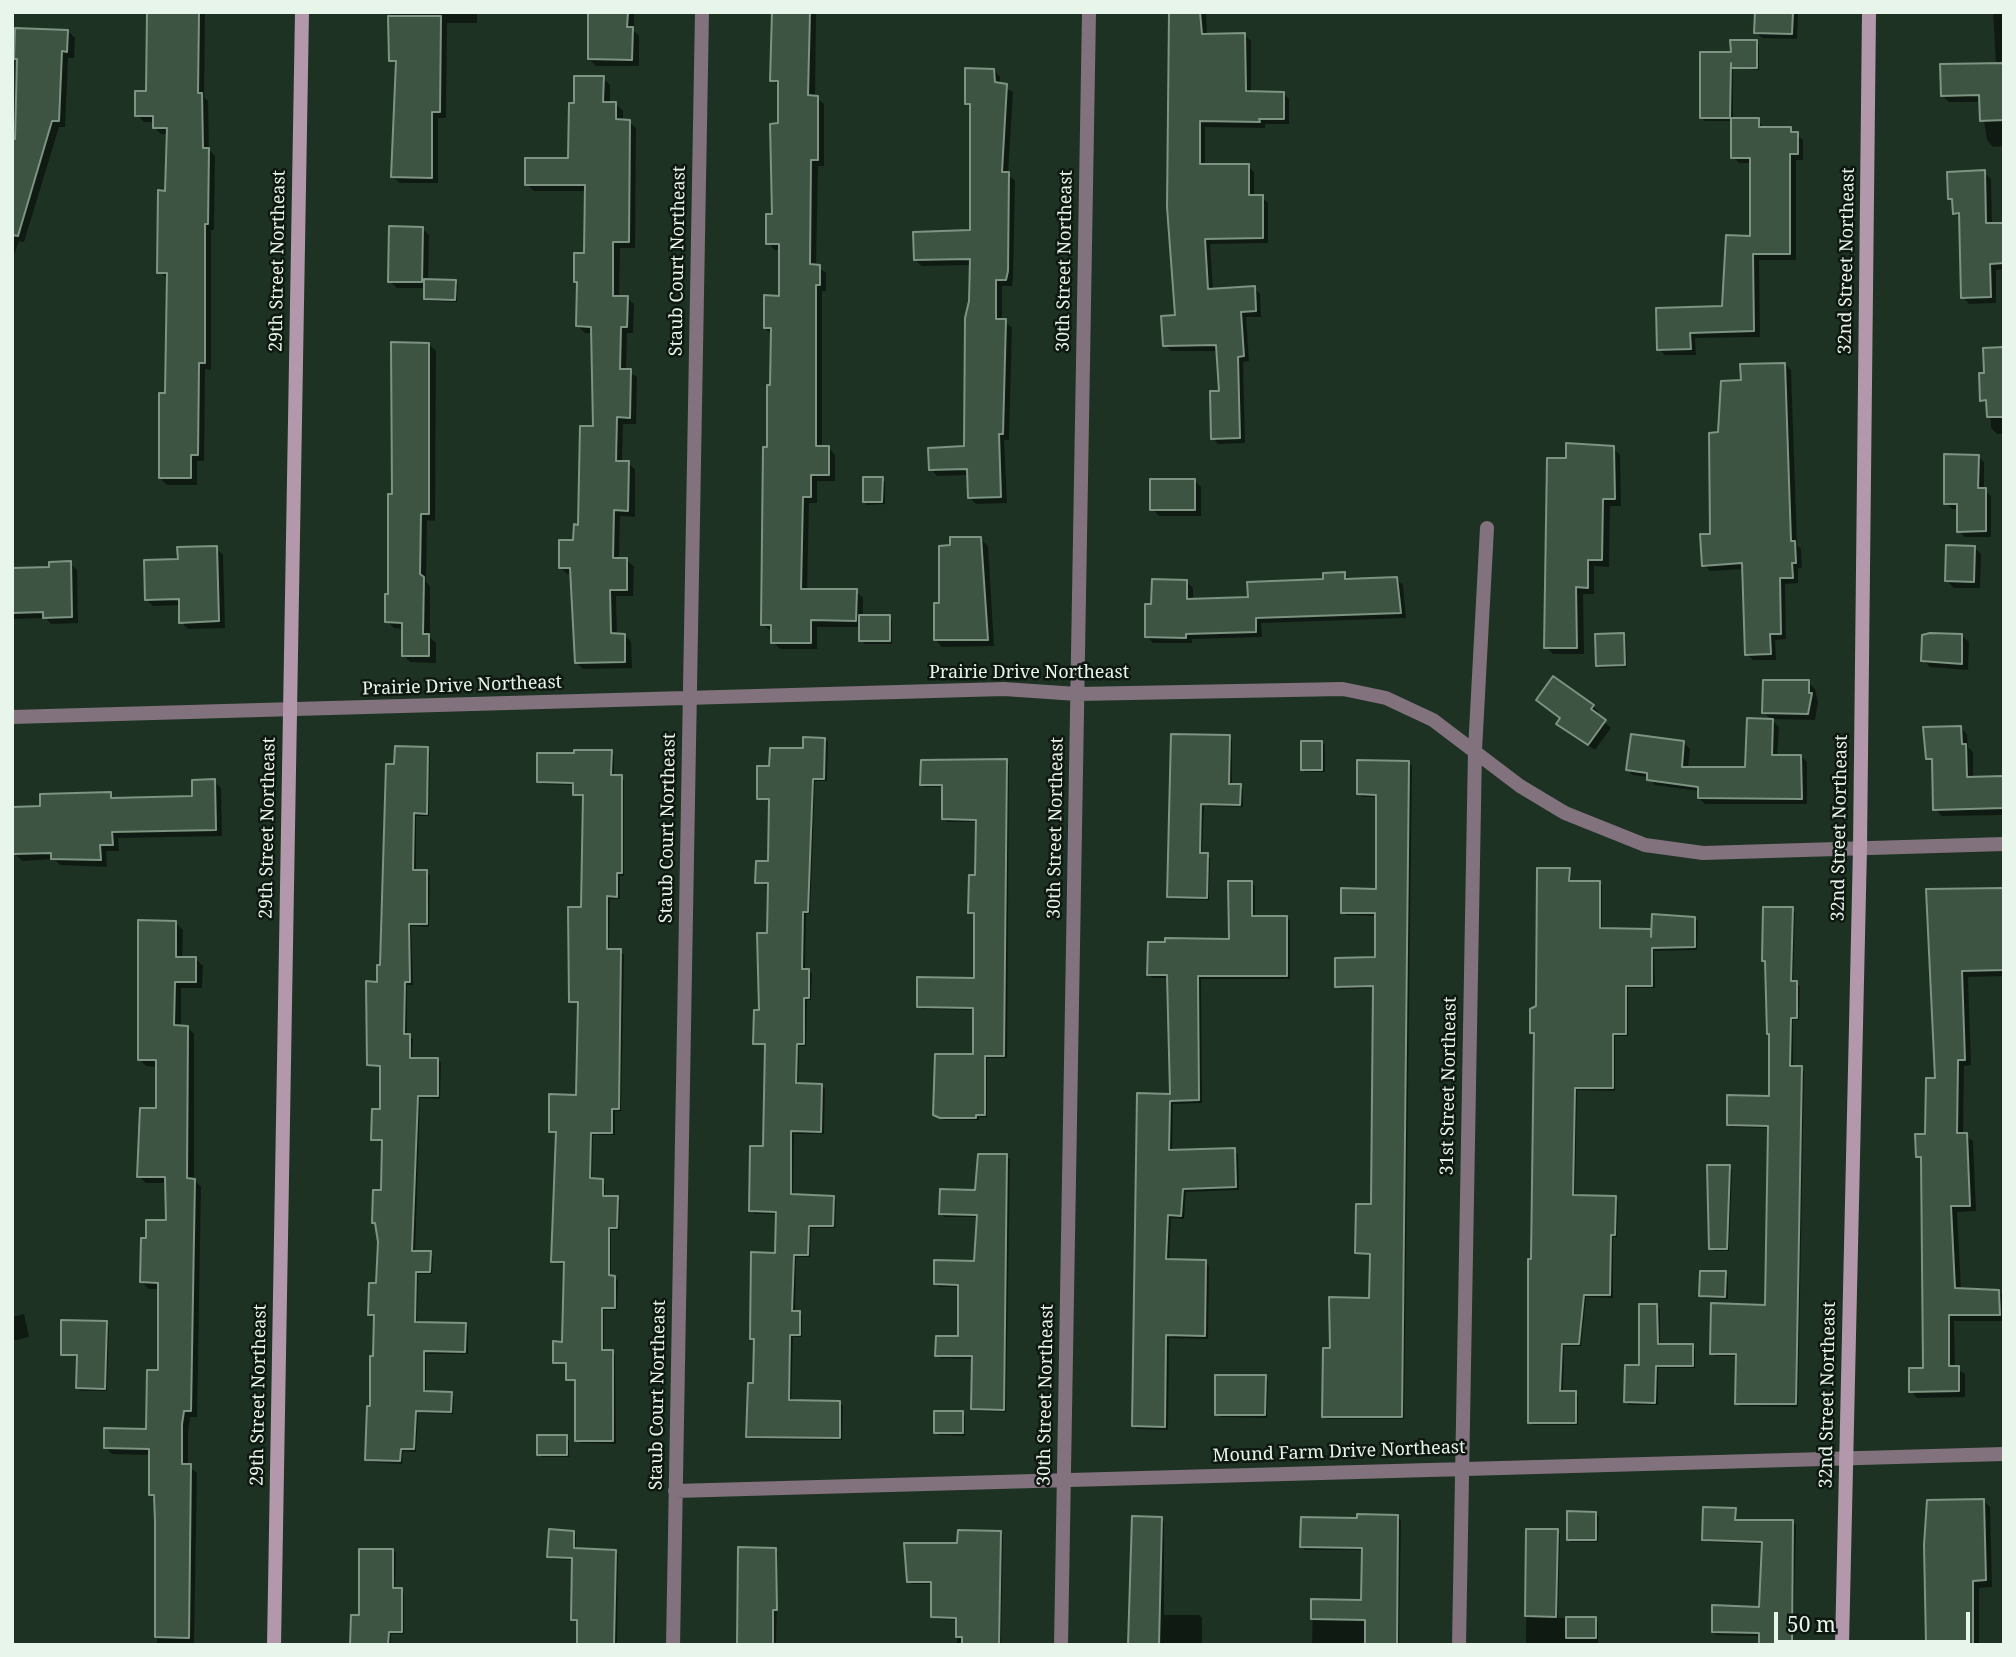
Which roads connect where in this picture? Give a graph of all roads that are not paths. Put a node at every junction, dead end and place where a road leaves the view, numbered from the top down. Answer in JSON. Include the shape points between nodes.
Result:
{"nodes":[{"id":1,"x":302,"y":12,"type":"edge"},
{"id":2,"x":702,"y":12,"type":"edge"},
{"id":3,"x":1089,"y":12,"type":"edge"},
{"id":4,"x":1869,"y":12,"type":"edge"},
{"id":5,"x":1487,"y":528,"type":"dead end"},
{"id":6,"x":1077,"y":694,"type":"junction"},
{"id":7,"x":690,"y":698,"type":"junction"},
{"id":8,"x":290,"y":710,"type":"junction"},
{"id":9,"x":12,"y":718,"type":"edge"},
{"id":10,"x":1475,"y":750,"type":"junction"},
{"id":11,"x":2004,"y":844,"type":"edge"},
{"id":12,"x":1860,"y":848,"type":"junction"},
{"id":13,"x":2004,"y":1454,"type":"edge"},
{"id":14,"x":1845,"y":1458,"type":"junction"},
{"id":15,"x":1462,"y":1466,"type":"junction"},
{"id":16,"x":1064,"y":1480,"type":"junction"},
{"id":17,"x":676,"y":1491,"type":"junction"},
{"id":18,"x":274,"y":1645,"type":"edge"},
{"id":19,"x":673,"y":1645,"type":"edge"},
{"id":20,"x":1061,"y":1645,"type":"edge"},
{"id":21,"x":1459,"y":1645,"type":"edge"},
{"id":22,"x":1842,"y":1645,"type":"edge"}],
"edges":[{"from":1,"to":8,"type":"main road","name":"29th Street Northeast"},
{"from":2,"to":7,"type":"street","name":"Staub Court Northeast"},
{"from":3,"to":6,"type":"street","name":"30th Street Northeast"},
{"from":4,"to":12,"type":"main road","name":"32nd Street Northeast"},
{"from":5,"to":10,"type":"street","name":"31st Street Northeast"},
{"from":6,"to":7,"type":"street","name":"Prairie Drive Northeast","via":[[1004,689]]},
{"from":6,"to":10,"type":"street","name":"Prairie Drive Northeast","via":[[1343,689],[1386,698],[1433,720]]},
{"from":6,"to":16,"type":"street","name":"30th Street Northeast"},
{"from":7,"to":8,"type":"street","name":"Prairie Drive Northeast"},
{"from":7,"to":17,"type":"street","name":"Staub Court Northeast"},
{"from":8,"to":9,"type":"street","name":"Prairie Drive Northeast"},
{"from":8,"to":18,"type":"main road","name":"29th Street Northeast"},
{"from":10,"to":12,"type":"street","name":"Prairie Drive Northeast","via":[[1520,786],[1565,813],[1646,845],[1703,853]]},
{"from":10,"to":15,"type":"street","name":"31st Street Northeast"},
{"from":11,"to":12,"type":"street","name":"Prairie Drive Northeast"},
{"from":12,"to":14,"type":"main road","name":"32nd Street Northeast"},
{"from":13,"to":14,"type":"street","name":"Mound Farm Drive Northeast"},
{"from":14,"to":15,"type":"street","name":"Mound Farm Drive Northeast"},
{"from":14,"to":22,"type":"main road","name":"32nd Street Northeast"},
{"from":15,"to":16,"type":"street","name":"Mound Farm Drive Northeast"},
{"from":15,"to":21,"type":"street","name":"31st Street Northeast"},
{"from":16,"to":17,"type":"street","name":"Mound Farm Drive Northeast"},
{"from":16,"to":20,"type":"street","name":"30th Street Northeast"},
{"from":17,"to":19,"type":"street","name":"Staub Court Northeast"}]}
